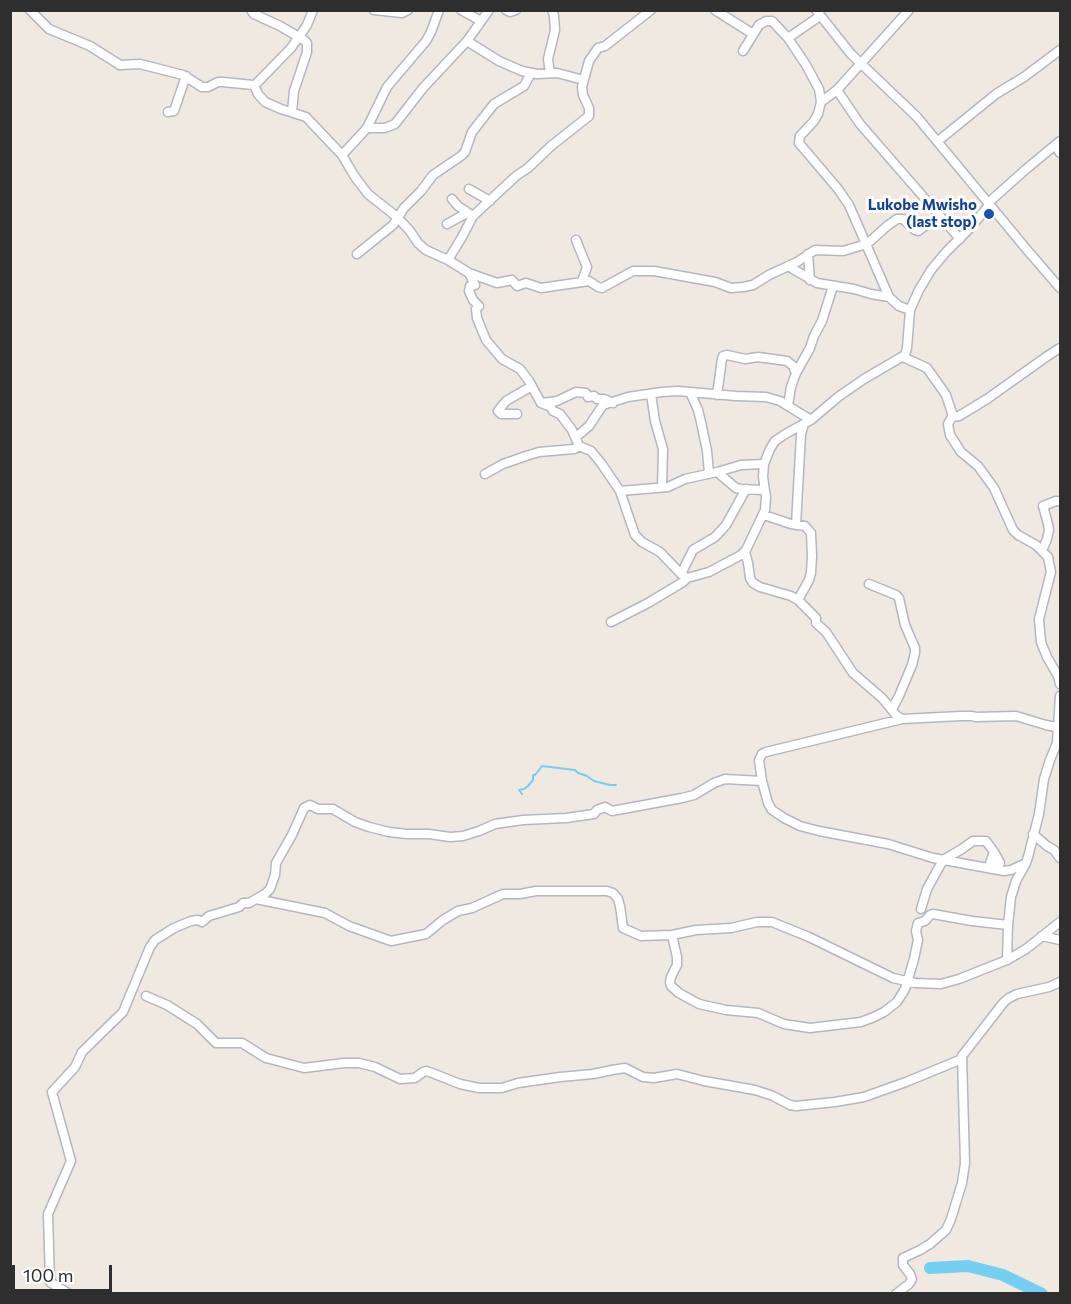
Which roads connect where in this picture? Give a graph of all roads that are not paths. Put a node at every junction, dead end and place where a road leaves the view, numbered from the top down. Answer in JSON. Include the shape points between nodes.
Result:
{"nodes":[{"id":1,"x":30,"y":10,"type":"edge"},
{"id":2,"x":251,"y":10,"type":"edge"},
{"id":3,"x":313,"y":10,"type":"edge"},
{"id":4,"x":374,"y":10,"type":"edge"},
{"id":5,"x":408,"y":10,"type":"edge"},
{"id":6,"x":439,"y":10,"type":"edge"},
{"id":7,"x":461,"y":10,"type":"edge"},
{"id":8,"x":489,"y":10,"type":"edge"},
{"id":9,"x":506,"y":10,"type":"edge"},
{"id":10,"x":516,"y":10,"type":"edge"},
{"id":11,"x":552,"y":10,"type":"edge"},
{"id":12,"x":651,"y":10,"type":"edge"},
{"id":13,"x":715,"y":10,"type":"edge"},
{"id":14,"x":909,"y":10,"type":"edge"},
{"id":15,"x":393,"y":11,"type":"edge"},
{"id":16,"x":818,"y":13,"type":"edge"},
{"id":17,"x":266,"y":14,"type":"edge"},
{"id":18,"x":481,"y":21,"type":"junction"},
{"id":19,"x":753,"y":34,"type":"junction"},
{"id":20,"x":299,"y":38,"type":"junction"},
{"id":21,"x":788,"y":38,"type":"junction"},
{"id":22,"x":467,"y":41,"type":"junction"},
{"id":23,"x":1060,"y":50,"type":"edge"},
{"id":24,"x":743,"y":51,"type":"dead end"},
{"id":25,"x":861,"y":63,"type":"junction"},
{"id":26,"x":531,"y":73,"type":"junction"},
{"id":27,"x":550,"y":73,"type":"junction"},
{"id":28,"x":186,"y":76,"type":"junction"},
{"id":29,"x":580,"y":79,"type":"dead end"},
{"id":30,"x":254,"y":86,"type":"junction"},
{"id":31,"x":837,"y":90,"type":"junction"},
{"id":32,"x":820,"y":102,"type":"junction"},
{"id":33,"x":168,"y":112,"type":"dead end"},
{"id":34,"x":292,"y":112,"type":"junction"},
{"id":35,"x":367,"y":128,"type":"junction"},
{"id":36,"x":938,"y":141,"type":"junction"},
{"id":37,"x":1058,"y":143,"type":"edge"},
{"id":38,"x":1060,"y":153,"type":"edge"},
{"id":39,"x":342,"y":155,"type":"junction"},
{"id":40,"x":469,"y":189,"type":"dead end"},
{"id":41,"x":452,"y":199,"type":"dead end"},
{"id":42,"x":490,"y":201,"type":"junction"},
{"id":43,"x":989,"y":204,"type":"junction"},
{"id":44,"x":470,"y":214,"type":"junction"},
{"id":45,"x":939,"y":216,"type":"junction"},
{"id":46,"x":397,"y":217,"type":"junction"},
{"id":47,"x":447,"y":224,"type":"dead end"},
{"id":48,"x":960,"y":239,"type":"junction"},
{"id":49,"x":576,"y":240,"type":"dead end"},
{"id":50,"x":867,"y":244,"type":"junction"},
{"id":51,"x":357,"y":254,"type":"dead end"},
{"id":52,"x":808,"y":254,"type":"junction"},
{"id":53,"x":448,"y":260,"type":"junction"},
{"id":54,"x":788,"y":266,"type":"junction"},
{"id":55,"x":469,"y":273,"type":"junction"},
{"id":56,"x":810,"y":280,"type":"junction"},
{"id":57,"x":582,"y":281,"type":"junction"},
{"id":58,"x":833,"y":286,"type":"junction"},
{"id":59,"x":1060,"y":288,"type":"edge"},
{"id":60,"x":889,"y":297,"type":"junction"},
{"id":61,"x":910,"y":310,"type":"junction"},
{"id":62,"x":1060,"y":348,"type":"edge"},
{"id":63,"x":903,"y":357,"type":"junction"},
{"id":64,"x":791,"y":363,"type":"junction"},
{"id":65,"x":801,"y":364,"type":"junction"},
{"id":66,"x":796,"y":373,"type":"junction"},
{"id":67,"x":532,"y":386,"type":"junction"},
{"id":68,"x":690,"y":392,"type":"junction"},
{"id":69,"x":651,"y":393,"type":"junction"},
{"id":70,"x":717,"y":395,"type":"junction"},
{"id":71,"x":542,"y":403,"type":"junction"},
{"id":72,"x":613,"y":403,"type":"junction"},
{"id":73,"x":788,"y":405,"type":"junction"},
{"id":74,"x":517,"y":414,"type":"dead end"},
{"id":75,"x":952,"y":417,"type":"junction"},
{"id":76,"x":807,"y":422,"type":"junction"},
{"id":77,"x":576,"y":437,"type":"junction"},
{"id":78,"x":579,"y":446,"type":"junction"},
{"id":79,"x":764,"y":464,"type":"junction"},
{"id":80,"x":713,"y":473,"type":"junction"},
{"id":81,"x":485,"y":474,"type":"dead end"},
{"id":82,"x":662,"y":488,"type":"junction"},
{"id":83,"x":746,"y":489,"type":"junction"},
{"id":84,"x":764,"y":490,"type":"junction"},
{"id":85,"x":620,"y":491,"type":"junction"},
{"id":86,"x":1060,"y":501,"type":"edge"},
{"id":87,"x":764,"y":515,"type":"junction"},
{"id":88,"x":796,"y":525,"type":"junction"},
{"id":89,"x":1042,"y":551,"type":"junction"},
{"id":90,"x":745,"y":552,"type":"junction"},
{"id":91,"x":684,"y":576,"type":"junction"},
{"id":92,"x":870,"y":584,"type":"dead end"},
{"id":93,"x":798,"y":600,"type":"junction"},
{"id":94,"x":611,"y":622,"type":"dead end"},
{"id":95,"x":1060,"y":684,"type":"edge"},
{"id":96,"x":1060,"y":696,"type":"edge"},
{"id":97,"x":891,"y":709,"type":"junction"},
{"id":98,"x":902,"y":719,"type":"junction"},
{"id":99,"x":1059,"y":728,"type":"edge"},
{"id":100,"x":1059,"y":744,"type":"edge"},
{"id":101,"x":762,"y":782,"type":"junction"},
{"id":102,"x":1033,"y":834,"type":"junction"},
{"id":103,"x":994,"y":852,"type":"dead end"},
{"id":104,"x":1060,"y":858,"type":"edge"},
{"id":105,"x":943,"y":860,"type":"junction"},
{"id":106,"x":1026,"y":863,"type":"junction"},
{"id":107,"x":255,"y":898,"type":"junction"},
{"id":108,"x":921,"y":909,"type":"dead end"},
{"id":109,"x":1060,"y":922,"type":"edge"},
{"id":110,"x":1008,"y":925,"type":"junction"},
{"id":111,"x":672,"y":935,"type":"junction"},
{"id":112,"x":1042,"y":936,"type":"junction"},
{"id":113,"x":1060,"y":940,"type":"edge"},
{"id":114,"x":1007,"y":960,"type":"junction"},
{"id":115,"x":907,"y":981,"type":"junction"},
{"id":116,"x":1060,"y":982,"type":"edge"},
{"id":117,"x":146,"y":996,"type":"dead end"},
{"id":118,"x":962,"y":1059,"type":"junction"},
{"id":119,"x":69,"y":1293,"type":"edge"},
{"id":120,"x":896,"y":1293,"type":"edge"}],
"edges":[{"from":1,"to":28,"type":"street","via":[[49,30],[90,46],[120,65],[140,64]]},
{"from":2,"to":17,"type":"street","via":[[254,14]]},
{"from":3,"to":20,"type":"street"},
{"from":4,"to":15,"type":"street"},
{"from":5,"to":15,"type":"street"},
{"from":6,"to":35,"type":"street","via":[[426,41],[394,76]]},
{"from":7,"to":18,"type":"street"},
{"from":8,"to":18,"type":"street"},
{"from":9,"to":10,"type":"street"},
{"from":11,"to":27,"type":"street","via":[[555,30],[548,58]]},
{"from":12,"to":42,"type":"street","via":[[598,48],[589,61],[582,87],[589,116]]},
{"from":13,"to":19,"type":"street"},
{"from":14,"to":25,"type":"street"},
{"from":16,"to":21,"type":"street"},
{"from":16,"to":25,"type":"street"},
{"from":17,"to":20,"type":"street"},
{"from":18,"to":22,"type":"street"},
{"from":19,"to":21,"type":"street","via":[[762,22],[770,20]]},
{"from":19,"to":24,"type":"street"},
{"from":20,"to":30,"type":"street"},
{"from":20,"to":34,"type":"street","via":[[307,43],[308,51],[294,91]]},
{"from":21,"to":32,"type":"street","via":[[814,80]]},
{"from":22,"to":26,"type":"street","via":[[499,61]]},
{"from":22,"to":35,"type":"street","via":[[395,124]]},
{"from":23,"to":36,"type":"street"},
{"from":25,"to":31,"type":"street"},
{"from":25,"to":36,"type":"street"},
{"from":26,"to":27,"type":"street"},
{"from":26,"to":46,"type":"street","via":[[524,86],[494,104],[472,132],[465,152],[434,175]]},
{"from":27,"to":29,"type":"street"},
{"from":28,"to":30,"type":"street","via":[[202,87],[218,82]]},
{"from":28,"to":33,"type":"street","via":[[174,111]]},
{"from":30,"to":34,"type":"street","via":[[265,102]]},
{"from":31,"to":32,"type":"street"},
{"from":31,"to":45,"type":"street","via":[[860,124]]},
{"from":32,"to":50,"type":"street","via":[[818,114],[798,142],[849,205]]},
{"from":34,"to":39,"type":"street","via":[[306,117]]},
{"from":35,"to":39,"type":"street"},
{"from":36,"to":43,"type":"street"},
{"from":37,"to":38,"type":"street"},
{"from":37,"to":43,"type":"street"},
{"from":39,"to":46,"type":"street","via":[[368,194]]},
{"from":40,"to":42,"type":"street"},
{"from":41,"to":44,"type":"street"},
{"from":42,"to":44,"type":"street"},
{"from":43,"to":48,"type":"street"},
{"from":43,"to":59,"type":"street"},
{"from":44,"to":47,"type":"street"},
{"from":44,"to":53,"type":"street","via":[[460,242]]},
{"from":45,"to":48,"type":"street"},
{"from":45,"to":50,"type":"street","via":[[918,231],[897,219]]},
{"from":46,"to":51,"type":"street","via":[[393,225]]},
{"from":46,"to":53,"type":"street","via":[[422,246]]},
{"from":48,"to":61,"type":"street","via":[[931,270]]},
{"from":49,"to":57,"type":"street","via":[[587,267]]},
{"from":50,"to":52,"type":"street"},
{"from":50,"to":60,"type":"street"},
{"from":52,"to":54,"type":"street"},
{"from":52,"to":56,"type":"street"},
{"from":53,"to":55,"type":"street"},
{"from":54,"to":56,"type":"street"},
{"from":54,"to":57,"type":"street","via":[[750,286],[738,288],[654,271],[633,271],[602,288]]},
{"from":55,"to":57,"type":"street","via":[[497,283],[512,280],[517,285],[526,283],[541,288]]},
{"from":55,"to":67,"type":"street","via":[[475,285],[470,285],[469,291],[479,306],[477,318],[486,340],[502,359],[520,369]]},
{"from":56,"to":58,"type":"street"},
{"from":58,"to":60,"type":"street"},
{"from":58,"to":65,"type":"street"},
{"from":60,"to":61,"type":"street"},
{"from":61,"to":63,"type":"street","via":[[908,348]]},
{"from":62,"to":75,"type":"street","via":[[964,414]]},
{"from":63,"to":75,"type":"street","via":[[928,370],[946,395]]},
{"from":63,"to":76,"type":"street","via":[[859,382]]},
{"from":64,"to":65,"type":"street"},
{"from":64,"to":66,"type":"street"},
{"from":64,"to":70,"type":"street","via":[[723,356]]},
{"from":65,"to":66,"type":"street"},
{"from":66,"to":73,"type":"street"},
{"from":67,"to":71,"type":"street"},
{"from":67,"to":74,"type":"street","via":[[506,401],[498,411]]},
{"from":68,"to":69,"type":"street"},
{"from":68,"to":70,"type":"street"},
{"from":68,"to":80,"type":"street"},
{"from":69,"to":72,"type":"street"},
{"from":69,"to":82,"type":"street","via":[[663,449]]},
{"from":70,"to":73,"type":"street","via":[[766,397]]},
{"from":71,"to":72,"type":"street","via":[[576,392]]},
{"from":71,"to":77,"type":"street","via":[[560,414]]},
{"from":72,"to":77,"type":"street","via":[[603,405]]},
{"from":73,"to":76,"type":"street"},
{"from":75,"to":89,"type":"street","via":[[948,424],[950,435],[994,488],[1011,528]]},
{"from":76,"to":79,"type":"street","via":[[775,441]]},
{"from":76,"to":88,"type":"street","via":[[801,434]]},
{"from":77,"to":78,"type":"street"},
{"from":78,"to":81,"type":"street","via":[[539,452]]},
{"from":78,"to":85,"type":"street","via":[[591,452]]},
{"from":79,"to":80,"type":"street","via":[[741,465]]},
{"from":79,"to":84,"type":"street"},
{"from":80,"to":82,"type":"street"},
{"from":80,"to":83,"type":"street","via":[[736,488]]},
{"from":82,"to":85,"type":"street"},
{"from":83,"to":84,"type":"street"},
{"from":83,"to":91,"type":"street","via":[[726,525],[693,550]]},
{"from":84,"to":87,"type":"street"},
{"from":85,"to":91,"type":"street","via":[[635,535],[660,552]]},
{"from":86,"to":89,"type":"street","via":[[1043,506],[1048,530]]},
{"from":87,"to":88,"type":"street"},
{"from":87,"to":90,"type":"street"},
{"from":88,"to":93,"type":"street","via":[[807,526],[811,533],[812,556],[809,580]]},
{"from":89,"to":95,"type":"street","via":[[1048,557],[1051,572],[1039,619],[1041,642]]},
{"from":90,"to":91,"type":"street","via":[[709,572]]},
{"from":90,"to":93,"type":"street","via":[[753,584]]},
{"from":91,"to":94,"type":"street","via":[[648,603]]},
{"from":92,"to":97,"type":"street","via":[[899,598],[915,648],[912,665]]},
{"from":93,"to":97,"type":"street","via":[[816,618],[853,673]]},
{"from":96,"to":99,"type":"street"},
{"from":97,"to":98,"type":"street"},
{"from":98,"to":99,"type":"street","via":[[1014,716]]},
{"from":98,"to":101,"type":"street","via":[[766,752],[759,760]]},
{"from":99,"to":100,"type":"street"},
{"from":100,"to":102,"type":"street","via":[[1044,778]]},
{"from":101,"to":105,"type":"street","via":[[772,810],[793,823]]},
{"from":101,"to":107,"type":"street","via":[[725,779],[675,800],[612,811],[605,807],[594,814],[566,818],[494,824],[458,837],[381,830],[355,822],[333,809],[310,805],[304,808],[276,863],[270,889]]},
{"from":102,"to":104,"type":"street"},
{"from":102,"to":106,"type":"street"},
{"from":103,"to":105,"type":"street","via":[[986,840],[974,841]]},
{"from":105,"to":106,"type":"street","via":[[1004,871]]},
{"from":105,"to":108,"type":"street"},
{"from":106,"to":110,"type":"street","via":[[1013,888]]},
{"from":107,"to":111,"type":"street","via":[[325,913],[392,941],[426,934],[458,911],[503,894],[607,891],[618,899],[623,928],[641,936]]},
{"from":107,"to":119,"type":"street","via":[[202,922],[190,921],[155,940],[123,1012],[82,1052],[75,1067],[52,1092],[71,1161],[48,1214],[50,1282]]},
{"from":109,"to":112,"type":"street"},
{"from":110,"to":114,"type":"street"},
{"from":110,"to":115,"type":"street","via":[[930,915],[918,923],[918,940]]},
{"from":111,"to":115,"type":"street","via":[[772,922]]},
{"from":111,"to":115,"type":"street","via":[[677,964],[670,982],[676,991],[696,1003],[761,1013],[804,1028],[874,1017],[897,1002]]},
{"from":112,"to":113,"type":"street"},
{"from":112,"to":114,"type":"street"},
{"from":114,"to":115,"type":"street","via":[[941,984]]},
{"from":116,"to":118,"type":"street","via":[[1009,998]]},
{"from":117,"to":118,"type":"street","via":[[197,1024],[216,1043],[242,1043],[266,1058],[304,1068],[359,1063],[398,1079],[415,1078],[427,1071],[479,1089],[625,1068],[643,1077],[677,1074],[750,1089],[796,1106],[864,1096]]},
{"from":118,"to":120,"type":"street","via":[[966,1139],[962,1183],[946,1230],[920,1251],[903,1258],[912,1279]]}]}
